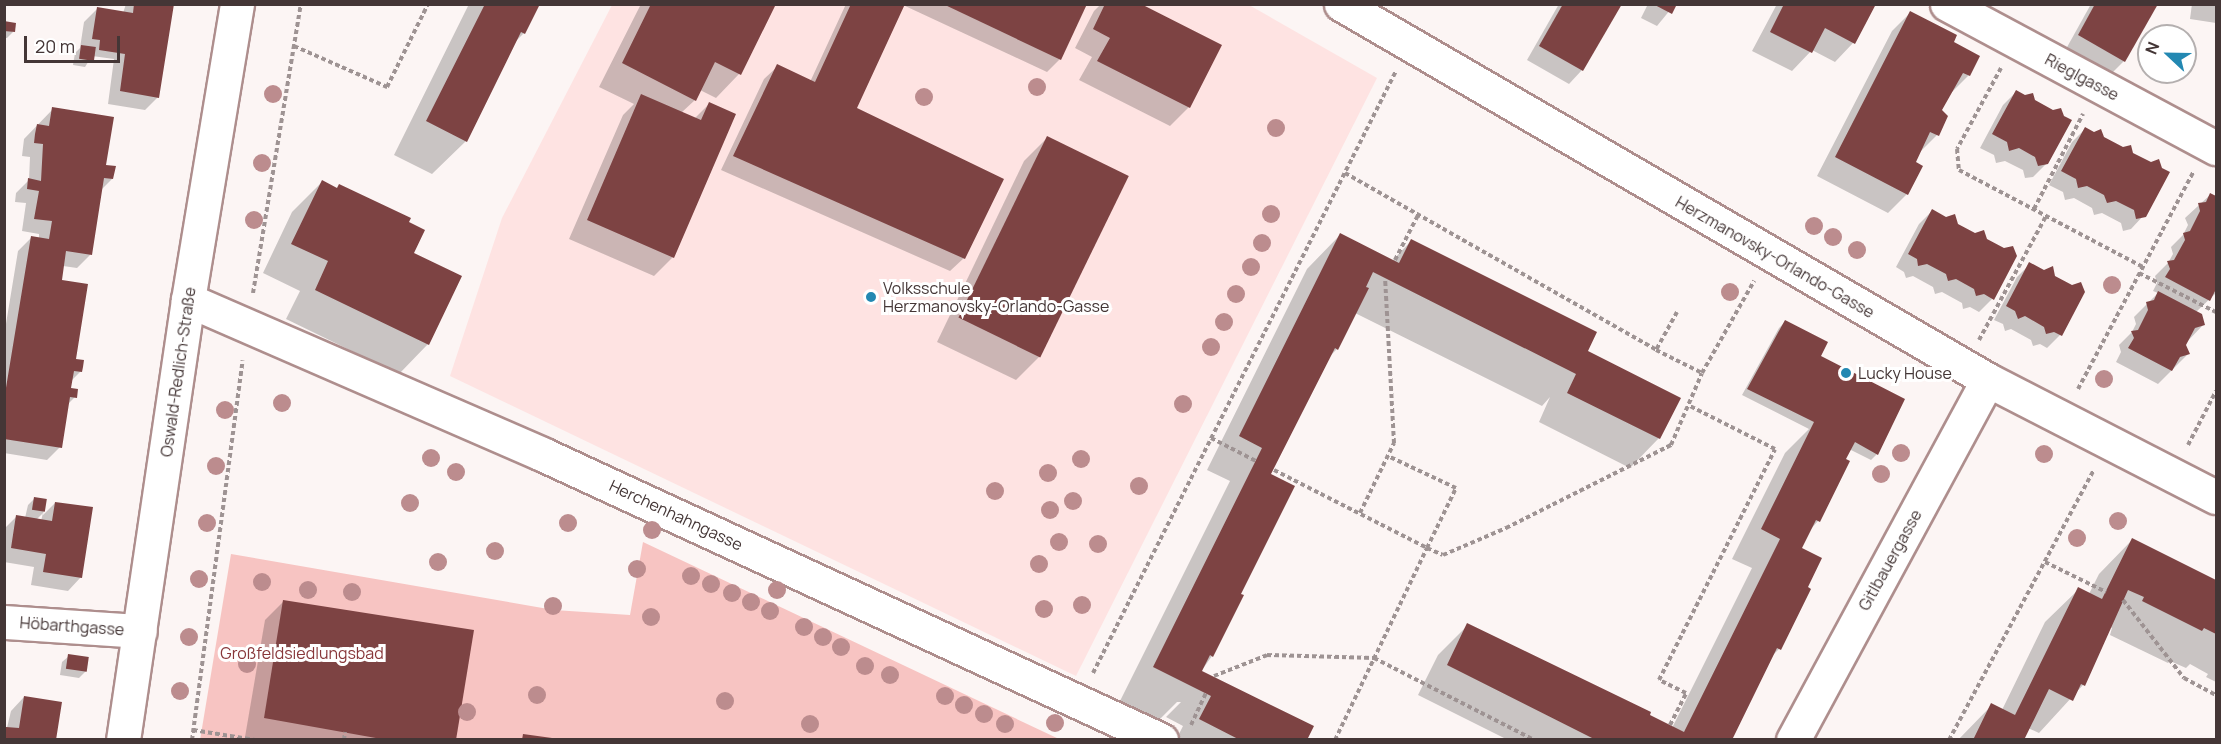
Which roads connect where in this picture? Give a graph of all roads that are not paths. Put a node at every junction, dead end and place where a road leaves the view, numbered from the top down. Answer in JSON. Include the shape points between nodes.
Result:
{"nodes":[{"id":1,"x":237,"y":4,"type":"edge"},
{"id":2,"x":1341,"y":4,"type":"edge"},
{"id":3,"x":1947,"y":4,"type":"edge"},
{"id":4,"x":2212,"y":146,"type":"edge"},
{"id":5,"x":188,"y":300,"type":"junction"},
{"id":6,"x":1976,"y":374,"type":"junction"},
{"id":7,"x":2217,"y":497,"type":"edge"},
{"id":8,"x":4,"y":622,"type":"edge"},
{"id":9,"x":140,"y":631,"type":"junction"},
{"id":10,"x":1175,"y":735,"type":"edge"},
{"id":11,"x":123,"y":740,"type":"edge"},
{"id":12,"x":1793,"y":740,"type":"edge"}],
"edges":[{"from":1,"to":5,"type":"street","name":"Oswald-Redlich-Straße"},
{"from":2,"to":6,"type":"street","name":"Herzmanovsky-Orlando-Gasse"},
{"from":3,"to":4,"type":"street","name":"Rieglgasse"},
{"from":5,"to":9,"type":"street","name":"Oswald-Redlich-Straße"},
{"from":5,"to":10,"type":"street","name":"Herchenhahngasse","via":[[542,454],[1079,700]]},
{"from":6,"to":7,"type":"street","name":"Herzmanovsky-Orlando-Gasse"},
{"from":6,"to":12,"type":"street","name":"Gitlbauergasse"},
{"from":8,"to":9,"type":"street","name":"Höbarthgasse"},
{"from":9,"to":11,"type":"street","name":"Oswald-Redlich-Straße"}]}
